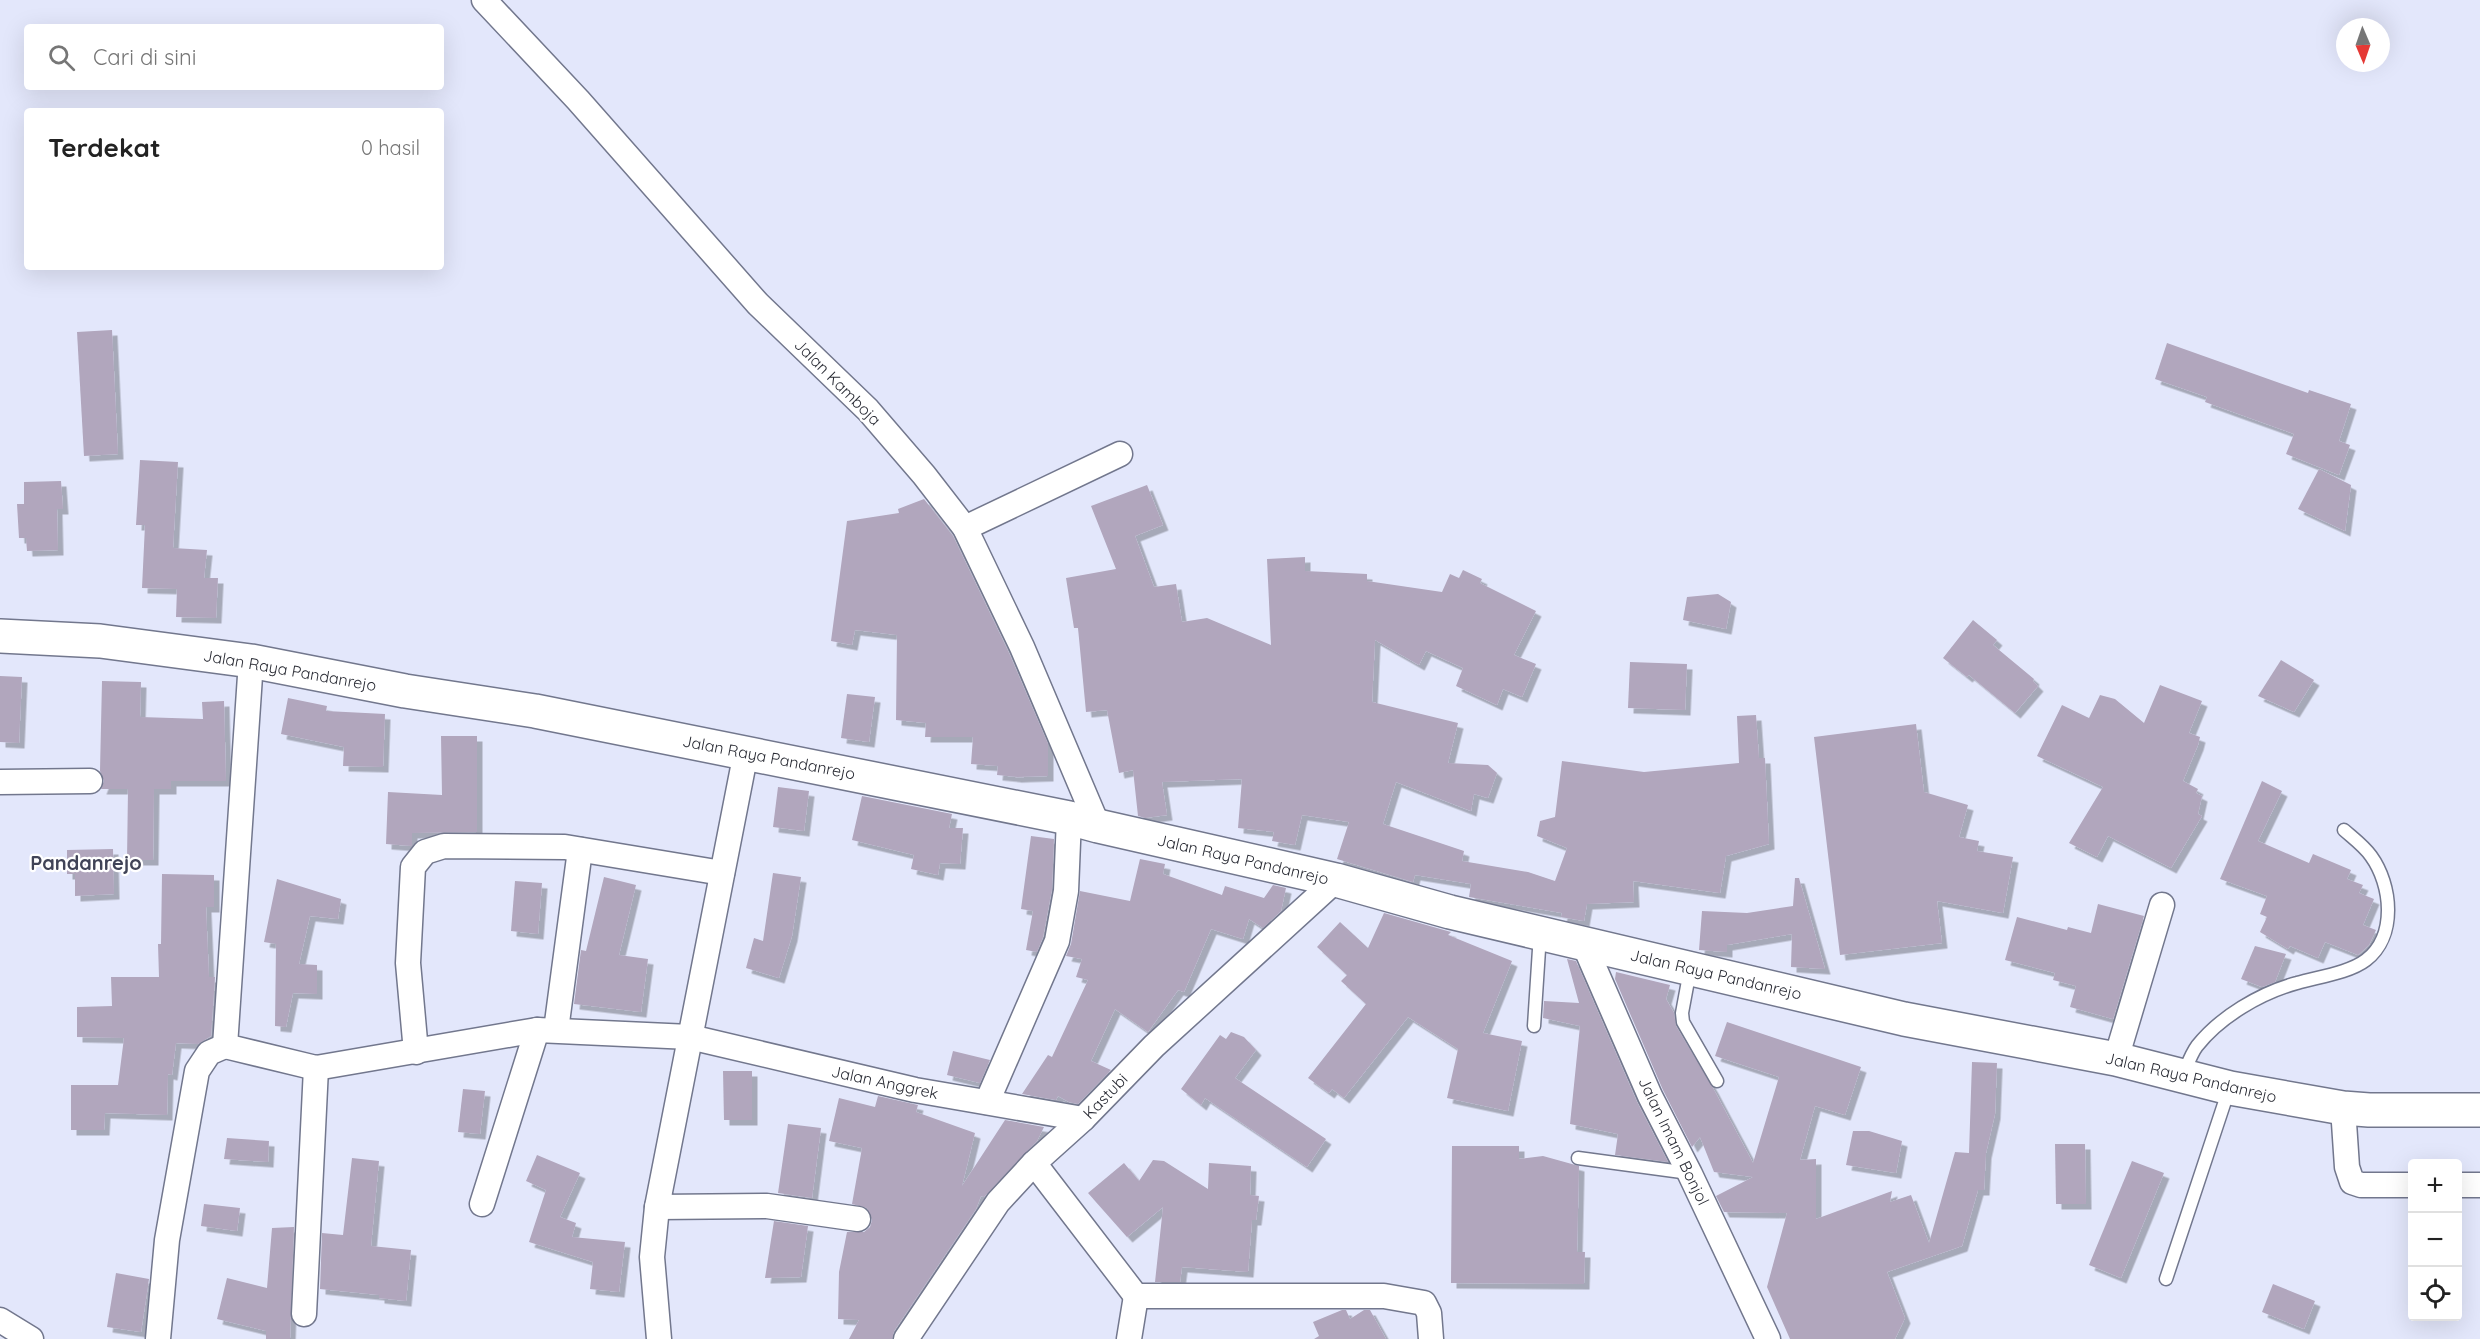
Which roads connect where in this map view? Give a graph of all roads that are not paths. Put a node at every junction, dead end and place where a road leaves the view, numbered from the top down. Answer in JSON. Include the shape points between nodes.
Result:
{"nodes":[{"id":1,"x":484,"y":0,"type":"edge"},
{"id":2,"x":1120,"y":454,"type":"dead end"},
{"id":3,"x":965,"y":528,"type":"junction"},
{"id":4,"x":0,"y":636,"type":"edge"},
{"id":5,"x":251,"y":661,"type":"junction"},
{"id":6,"x":747,"y":752,"type":"junction"},
{"id":7,"x":90,"y":781,"type":"dead end"},
{"id":8,"x":0,"y":782,"type":"edge"},
{"id":9,"x":1084,"y":822,"type":"junction"},
{"id":10,"x":2344,"y":830,"type":"dead end"},
{"id":11,"x":580,"y":850,"type":"junction"},
{"id":12,"x":722,"y":873,"type":"junction"},
{"id":13,"x":1336,"y":880,"type":"junction"},
{"id":14,"x":2162,"y":905,"type":"dead end"},
{"id":15,"x":1540,"y":933,"type":"junction"},
{"id":16,"x":1582,"y":942,"type":"junction"},
{"id":17,"x":1690,"y":968,"type":"junction"},
{"id":18,"x":1534,"y":1026,"type":"dead end"},
{"id":19,"x":547,"y":1030,"type":"junction"},
{"id":20,"x":690,"y":1037,"type":"junction"},
{"id":21,"x":225,"y":1046,"type":"junction"},
{"id":22,"x":416,"y":1052,"type":"junction"},
{"id":23,"x":2116,"y":1059,"type":"junction"},
{"id":24,"x":316,"y":1068,"type":"junction"},
{"id":25,"x":2183,"y":1076,"type":"junction"},
{"id":26,"x":1717,"y":1082,"type":"dead end"},
{"id":27,"x":2230,"y":1088,"type":"junction"},
{"id":28,"x":987,"y":1102,"type":"junction"},
{"id":29,"x":2343,"y":1108,"type":"junction"},
{"id":30,"x":2480,"y":1110,"type":"edge"},
{"id":31,"x":1083,"y":1119,"type":"junction"},
{"id":32,"x":1578,"y":1158,"type":"dead end"},
{"id":33,"x":1034,"y":1163,"type":"junction"},
{"id":34,"x":1690,"y":1174,"type":"junction"},
{"id":35,"x":2408,"y":1185,"type":"edge"},
{"id":36,"x":2462,"y":1185,"type":"edge"},
{"id":37,"x":2480,"y":1185,"type":"edge"},
{"id":38,"x":482,"y":1204,"type":"dead end"},
{"id":39,"x":657,"y":1207,"type":"junction"},
{"id":40,"x":858,"y":1219,"type":"dead end"},
{"id":41,"x":2166,"y":1279,"type":"dead end"},
{"id":42,"x":1136,"y":1296,"type":"junction"},
{"id":43,"x":304,"y":1314,"type":"dead end"},
{"id":44,"x":0,"y":1320,"type":"edge"},
{"id":45,"x":31,"y":1339,"type":"edge"},
{"id":46,"x":158,"y":1339,"type":"edge"},
{"id":47,"x":659,"y":1339,"type":"edge"},
{"id":48,"x":906,"y":1339,"type":"edge"},
{"id":49,"x":1129,"y":1339,"type":"edge"},
{"id":50,"x":1431,"y":1339,"type":"edge"},
{"id":51,"x":1768,"y":1339,"type":"edge"}],
"edges":[{"from":1,"to":3,"type":"street","name":"Jalan Kamboja","via":[[758,304],[868,410]]},
{"from":2,"to":3,"type":"street"},
{"from":3,"to":9,"type":"street","name":"Jalan Kamboja","via":[[1022,647]]},
{"from":4,"to":5,"type":"main road","name":"Jalan Raya Pandanrejo","via":[[100,641]]},
{"from":5,"to":6,"type":"main road","name":"Jalan Raya Pandanrejo"},
{"from":5,"to":21,"type":"street"},
{"from":6,"to":9,"type":"main road","name":"Jalan Raya Pandanrejo"},
{"from":6,"to":12,"type":"street"},
{"from":7,"to":8,"type":"street"},
{"from":9,"to":13,"type":"main road","name":"Jalan Raya Pandanrejo"},
{"from":9,"to":28,"type":"street","via":[[1057,941]]},
{"from":10,"to":25,"type":"lane","via":[[2370,855],[2383,879],[2387,927],[2380,947],[2364,962],[2268,994],[2217,1025],[2195,1048]]},
{"from":11,"to":12,"type":"street"},
{"from":11,"to":19,"type":"street"},
{"from":11,"to":22,"type":"street","via":[[444,846],[425,852],[413,867],[408,941]]},
{"from":12,"to":20,"type":"street"},
{"from":13,"to":15,"type":"main road","name":"Jalan Raya Pandanrejo"},
{"from":13,"to":31,"type":"street","name":"Kastubi","via":[[1154,1046]]},
{"from":14,"to":23,"type":"street"},
{"from":15,"to":16,"type":"main road","name":"Jalan Raya Pandanrejo"},
{"from":15,"to":18,"type":"lane"},
{"from":16,"to":17,"type":"main road","name":"Jalan Raya Pandanrejo"},
{"from":16,"to":34,"type":"street","name":"Jalan Imam Bonjol","via":[[1650,1096]]},
{"from":17,"to":23,"type":"main road","name":"Jalan Raya Pandanrejo","via":[[1904,1019]]},
{"from":17,"to":26,"type":"lane","via":[[1683,1022]]},
{"from":19,"to":20,"type":"street","name":"Jalan Anggrek"},
{"from":19,"to":22,"type":"street","name":"Jalan Anggrek"},
{"from":19,"to":38,"type":"street"},
{"from":20,"to":28,"type":"street","name":"Jalan Anggrek","via":[[915,1090]]},
{"from":20,"to":39,"type":"street"},
{"from":21,"to":24,"type":"street"},
{"from":21,"to":46,"type":"street","via":[[209,1053],[197,1071],[166,1240]]},
{"from":22,"to":24,"type":"street","name":"Jalan Anggrek"},
{"from":23,"to":25,"type":"main road","name":"Jalan Raya Pandanrejo"},
{"from":24,"to":43,"type":"street"},
{"from":25,"to":27,"type":"main road","name":"Jalan Raya Pandanrejo"},
{"from":27,"to":29,"type":"main road","name":"Jalan Raya Pandanrejo"},
{"from":27,"to":41,"type":"lane"},
{"from":28,"to":31,"type":"street","name":"Jalan Anggrek"},
{"from":29,"to":30,"type":"main road","name":"Jalan Raya Pandanrejo"},
{"from":29,"to":35,"type":"street","via":[[2347,1167],[2352,1182]]},
{"from":31,"to":33,"type":"street","name":"Kastubi"},
{"from":32,"to":34,"type":"lane"},
{"from":33,"to":42,"type":"street"},
{"from":33,"to":48,"type":"street","name":"Kastubi","via":[[998,1202]]},
{"from":34,"to":51,"type":"street","name":"Jalan Imam Bonjol"},
{"from":36,"to":37,"type":"street"},
{"from":39,"to":40,"type":"street","via":[[766,1206]]},
{"from":39,"to":47,"type":"street","via":[[652,1257]]},
{"from":42,"to":49,"type":"street"},
{"from":42,"to":50,"type":"street","via":[[1384,1296],[1413,1300],[1424,1303],[1429,1312]]},
{"from":44,"to":45,"type":"street"}]}
